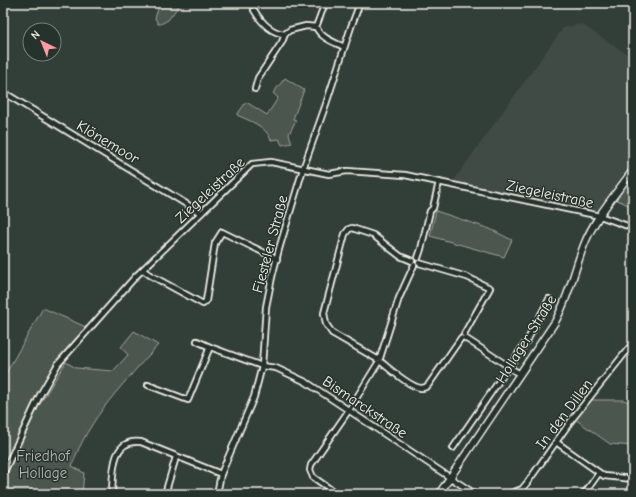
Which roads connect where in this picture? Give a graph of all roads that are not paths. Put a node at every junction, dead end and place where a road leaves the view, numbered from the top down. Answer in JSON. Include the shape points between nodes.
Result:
{"nodes":[{"id":1,"x":325,"y":3,"type":"edge"},
{"id":2,"x":360,"y":3,"type":"edge"},
{"id":3,"x":254,"y":10,"type":"dead end"},
{"id":4,"x":316,"y":27,"type":"junction"},
{"id":5,"x":285,"y":34,"type":"junction"},
{"id":6,"x":344,"y":47,"type":"junction"},
{"id":7,"x":256,"y":89,"type":"dead end"},
{"id":8,"x":3,"y":92,"type":"edge"},
{"id":9,"x":303,"y":169,"type":"junction"},
{"id":10,"x":633,"y":170,"type":"edge"},
{"id":11,"x":439,"y":182,"type":"junction"},
{"id":12,"x":202,"y":212,"type":"junction"},
{"id":13,"x":600,"y":216,"type":"junction"},
{"id":14,"x":633,"y":228,"type":"edge"},
{"id":15,"x":277,"y":259,"type":"junction"},
{"id":16,"x":419,"y":260,"type":"junction"},
{"id":17,"x":413,"y":263,"type":"junction"},
{"id":18,"x":143,"y":270,"type":"junction"},
{"id":19,"x":548,"y":299,"type":"dead end"},
{"id":20,"x":463,"y":337,"type":"junction"},
{"id":21,"x":197,"y":341,"type":"dead end"},
{"id":22,"x":633,"y":343,"type":"edge"},
{"id":23,"x":210,"y":347,"type":"junction"},
{"id":24,"x":379,"y":361,"type":"junction"},
{"id":25,"x":262,"y":366,"type":"junction"},
{"id":26,"x":509,"y":367,"type":"junction"},
{"id":27,"x":520,"y":374,"type":"junction"},
{"id":28,"x":148,"y":385,"type":"dead end"},
{"id":29,"x":349,"y":410,"type":"junction"},
{"id":30,"x":556,"y":442,"type":"junction"},
{"id":31,"x":453,"y":448,"type":"dead end"},
{"id":32,"x":176,"y":457,"type":"junction"},
{"id":33,"x":3,"y":474,"type":"edge"},
{"id":34,"x":221,"y":474,"type":"junction"},
{"id":35,"x":599,"y":474,"type":"junction"},
{"id":36,"x":450,"y":478,"type":"junction"},
{"id":37,"x":633,"y":479,"type":"edge"},
{"id":38,"x":112,"y":494,"type":"edge"},
{"id":39,"x":165,"y":494,"type":"edge"},
{"id":40,"x":217,"y":494,"type":"edge"},
{"id":41,"x":337,"y":494,"type":"edge"},
{"id":42,"x":439,"y":494,"type":"edge"},
{"id":43,"x":475,"y":494,"type":"edge"},
{"id":44,"x":512,"y":494,"type":"edge"},
{"id":45,"x":584,"y":494,"type":"edge"}],
"edges":[{"from":1,"to":4,"type":"street"},
{"from":2,"to":6,"type":"street","name":"Fiesteler Straße"},
{"from":3,"to":5,"type":"street","via":[[270,29],[278,34]]},
{"from":4,"to":5,"type":"street","via":[[306,26]]},
{"from":4,"to":6,"type":"street","via":[[324,37]]},
{"from":5,"to":7,"type":"street","via":[[258,78]]},
{"from":6,"to":9,"type":"street","name":"Fiesteler Straße"},
{"from":8,"to":12,"type":"street","name":"Klönemoor"},
{"from":9,"to":11,"type":"street","name":"Ziegeleistraße","via":[[329,174],[347,171],[405,175]]},
{"from":9,"to":12,"type":"street","name":"Ziegeleistraße","via":[[271,162],[252,164]]},
{"from":9,"to":15,"type":"street","name":"Fiesteler Straße"},
{"from":10,"to":13,"type":"main road","name":"Hollager Straße"},
{"from":11,"to":13,"type":"street","name":"Ziegeleistraße"},
{"from":11,"to":16,"type":"street"},
{"from":12,"to":18,"type":"street","name":"Ziegeleistraße"},
{"from":13,"to":14,"type":"street","name":"Ziegeleistraße"},
{"from":13,"to":27,"type":"main road","name":"Hollager Straße","via":[[584,244],[563,307]]},
{"from":15,"to":18,"type":"street","via":[[222,232],[215,243],[206,301],[203,304]]},
{"from":15,"to":25,"type":"street","name":"Fiesteler Straße","via":[[266,307]]},
{"from":16,"to":17,"type":"street","via":[[418,265]]},
{"from":16,"to":20,"type":"street","via":[[490,288]]},
{"from":17,"to":24,"type":"street"},
{"from":17,"to":24,"type":"street","via":[[373,235],[352,228],[345,234],[324,313],[326,324],[332,333]]},
{"from":18,"to":33,"type":"street","name":"Ziegeleistraße","via":[[54,370]]},
{"from":19,"to":26,"type":"street","via":[[528,339]]},
{"from":20,"to":24,"type":"street","via":[[426,388],[408,382]]},
{"from":20,"to":26,"type":"street"},
{"from":21,"to":23,"type":"street","name":"Bismarckstraße"},
{"from":22,"to":30,"type":"street","name":"In den Dillen"},
{"from":23,"to":25,"type":"street","name":"Bismarckstraße"},
{"from":23,"to":28,"type":"street","via":[[188,400]]},
{"from":24,"to":29,"type":"street"},
{"from":25,"to":29,"type":"street","name":"Bismarckstraße","via":[[293,375]]},
{"from":25,"to":34,"type":"street","name":"Fiesteler Straße","via":[[254,397]]},
{"from":26,"to":27,"type":"street"},
{"from":26,"to":31,"type":"street"},
{"from":27,"to":36,"type":"main road","name":"Hollager Straße"},
{"from":29,"to":36,"type":"street","name":"Bismarckstraße"},
{"from":29,"to":41,"type":"street","via":[[310,470],[313,478]]},
{"from":30,"to":35,"type":"street"},
{"from":30,"to":44,"type":"street","name":"In den Dillen","via":[[528,483]]},
{"from":32,"to":34,"type":"street"},
{"from":32,"to":38,"type":"street","via":[[141,442],[132,441],[125,444],[121,447],[115,464]]},
{"from":32,"to":39,"type":"street"},
{"from":34,"to":40,"type":"street","name":"Fiesteler Straße"},
{"from":35,"to":37,"type":"street"},
{"from":35,"to":45,"type":"street"},
{"from":36,"to":42,"type":"main road","name":"Hollager Straße"},
{"from":36,"to":43,"type":"street"}]}
